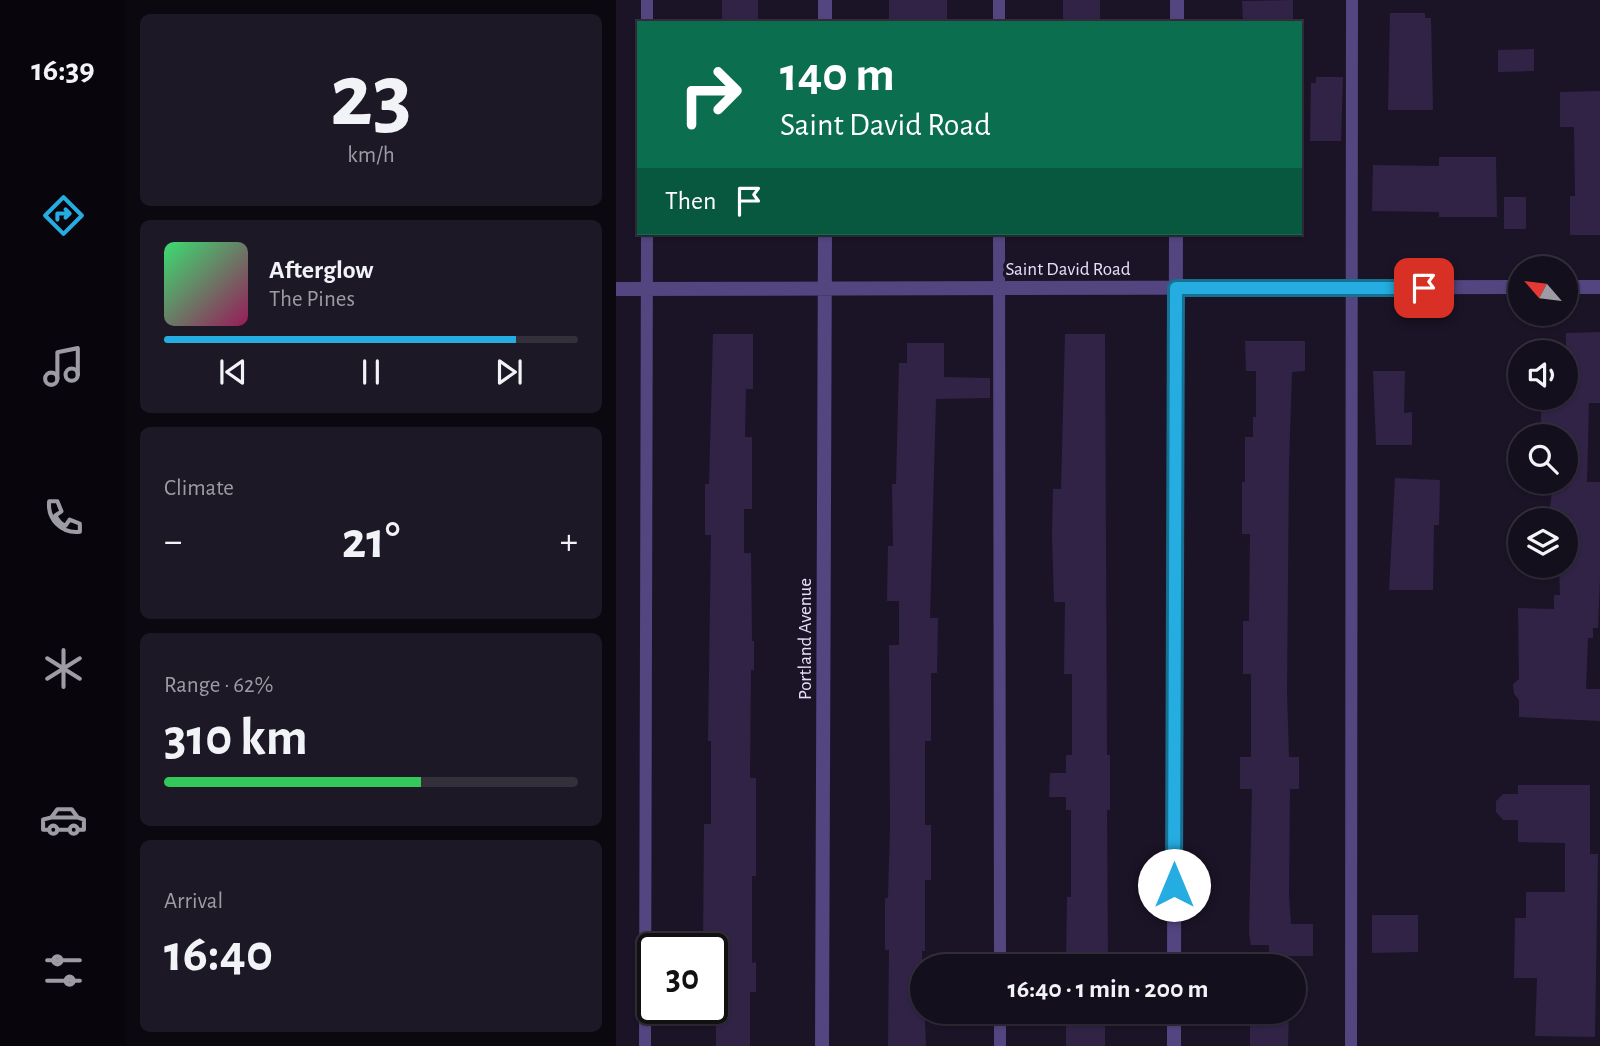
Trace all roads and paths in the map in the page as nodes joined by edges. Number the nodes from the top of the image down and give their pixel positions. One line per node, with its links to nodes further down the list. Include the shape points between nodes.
1 (648, 0): 6 (lane)
2 (825, 0): 7 (street)
3 (999, 0): 8 (lane)
4 (1177, 0): 9 (street)
5 (1352, 0): 17 (lane)
6 (648, 21)
7 (825, 21)
8 (999, 21)
9 (1177, 21)
10 (648, 235): 20 (lane)
11 (825, 235): 21 (street, Portland Avenue)
12 (999, 235): 22 (lane)
13 (1176, 235): 16 (street)
14 (1578, 287): 15 (street)
15 (1600, 287)
16 (1176, 288): 17 (street, Saint David Road); 22 (street, Saint David Road); 24 (street)
17 (1352, 288): 18 (street, Saint David Road); 31 (lane)
18 (1508, 288)
19 (616, 289): 20 (street, Saint David Road)
20 (648, 289): 21 (street, Saint David Road); 27 (lane)
21 (825, 289): 22 (street, Saint David Road); 28 (street, Portland Avenue)
22 (999, 289): 23 (lane)
23 (1000, 954)
24 (1174, 954)
25 (1000, 1024): 29 (lane)
26 (1174, 1024): 30 (street)
27 (645, 1046)
28 (822, 1046)
29 (1000, 1046)
30 (1174, 1046)
31 (1351, 1046)

